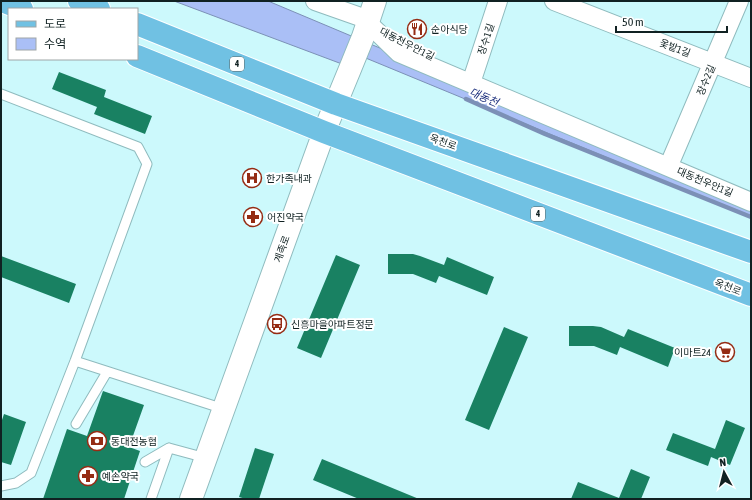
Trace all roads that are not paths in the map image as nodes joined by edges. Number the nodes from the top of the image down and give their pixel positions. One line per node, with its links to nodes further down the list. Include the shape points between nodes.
1 (2, 1): 7 (main road)
2 (79, 1): 8 (main road)
3 (315, 1): 9 (street)
4 (498, 1): 13 (street, 장수1길)
5 (554, 1): 12 (street, 옻밭1길)
6 (739, 1): 12 (street, 장수2길)
7 (20, 8)
8 (96, 8)
9 (369, 20): 13 (street, 대동천우안1길); 16 (main road, 계족로); 20 (street, 대동천우안1길, via 399,53)
10 (138, 24): 16 (main road, 옥천로 / 4)
11 (138, 56): 17 (main road, 옥천로)
12 (713, 63): 14 (street, 옻밭1길); 18 (street, 장수2길)
13 (473, 77): 18 (street, 대동천우안1길)
14 (751, 78)
15 (1, 94): 23 (lane, via 138,147 147,164)
16 (336, 104): 17 (main road, 계족로); 21 (main road, 옥천로 / 4)
17 (324, 132): 22 (main road, 옥천로 / 4); 25 (main road, 계족로)
18 (672, 158): 19 (street, 대동천우안1길)
19 (751, 191)
20 (751, 202)
21 (751, 252)
22 (751, 295)
23 (75, 361): 24 (lane); 30 (lane, via 31,473 16,483)
24 (107, 372): 25 (lane); 26 (lane)
25 (224, 410): 28 (main road, 계족로)
26 (76, 424)
27 (169, 448): 28 (lane); 29 (lane); 31 (lane)
28 (206, 458): 32 (main road, 계족로)
29 (145, 462)
30 (1, 486)
31 (151, 499)
32 (191, 499)

